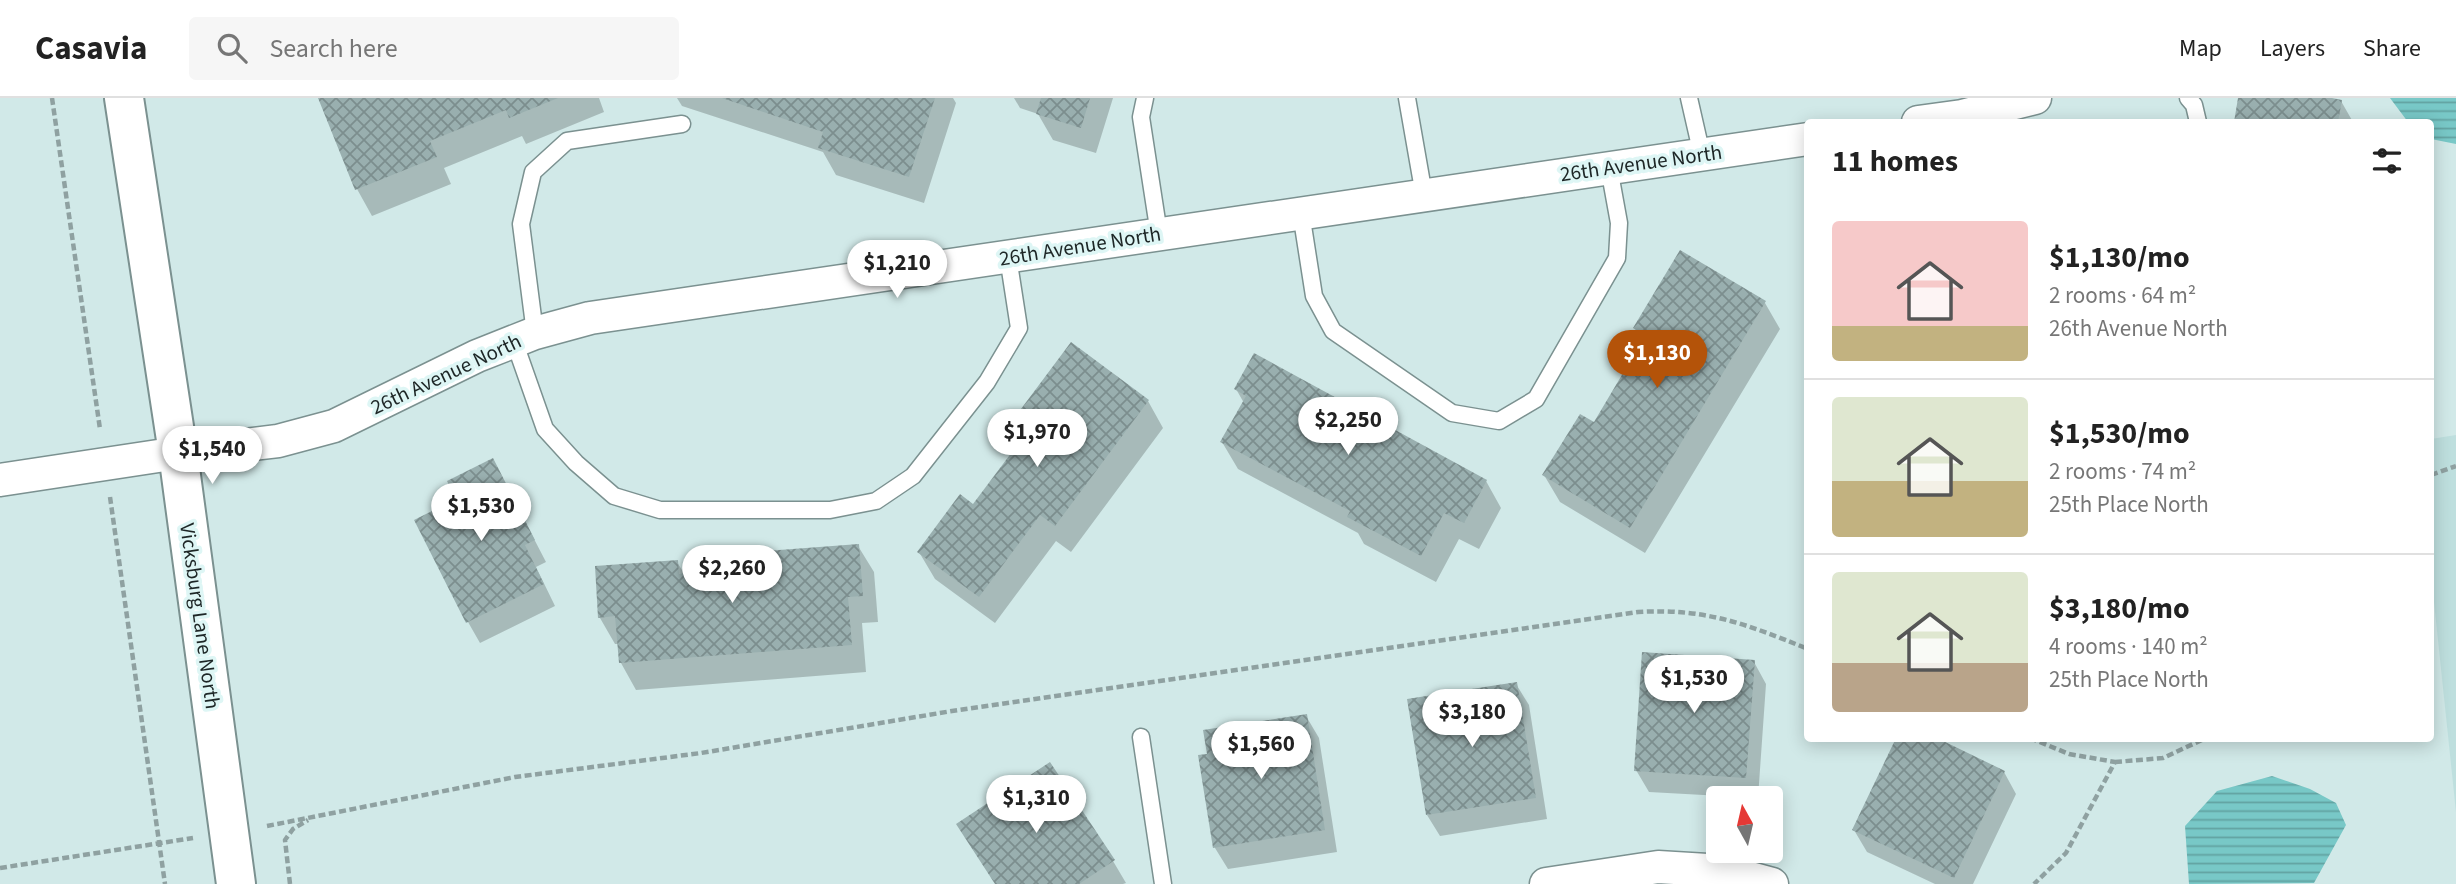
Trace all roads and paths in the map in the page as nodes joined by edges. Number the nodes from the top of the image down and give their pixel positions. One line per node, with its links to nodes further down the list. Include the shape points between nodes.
1 (124, 98): 18 (main road, Vicksburg Lane North)
2 (1145, 98): 15 (lane, via 1141,117)
3 (1407, 98): 13 (lane)
4 (1689, 98): 11 (lane)
5 (2035, 98): 7 (street)
6 (2188, 98): 8 (lane)
7 (1943, 119)
8 (2197, 119)
9 (682, 124): 17 (lane, via 567,141 533,172 521,225)
10 (1804, 140): 11 (street, 26th Avenue North)
11 (1702, 155): 12 (street, 26th Avenue North)
12 (1609, 168): 13 (street, 26th Avenue North); 14 (lane, via 1619,223 1617,257 1536,399 1499,421 1452,413 1333,331 1314,296)
13 (1424, 195): 14 (street, 26th Avenue North)
14 (1301, 214): 15 (street, 26th Avenue North)
15 (1159, 234): 16 (street, 26th Avenue North)
16 (1008, 257): 17 (street, 26th Avenue North, via 590,318); 17 (lane, via 1019,328 987,382 913,477 876,500 830,510 660,510 614,496 545,429)
17 (524, 337): 18 (street, 26th Avenue North, via 334,426 278,441)
18 (178, 453): 21 (street, 26th Avenue North); 28 (main road, Vicksburg Lane North)
19 (2456, 466): 20 (path)
20 (2434, 474)
21 (0, 481)
22 (1804, 648): 27 (path, via 1712,614 1678,609 1638,612 516,777)
23 (1141, 737): 32 (lane)
24 (2040, 742): 26 (path, via 2069,754)
25 (2198, 742): 26 (path, via 2164,758)
26 (2115, 762): 35 (path, via 2066,853)
27 (311, 818): 28 (path); 31 (path, via 285,840)
28 (229, 833): 29 (path); 30 (main road, Vicksburg Lane North)
29 (0, 868)
30 (236, 884)
31 (290, 884)
32 (1163, 884)
33 (1546, 884): 34 (street, via 1658,867 1724,871)
34 (1772, 884)
35 (2034, 884)

